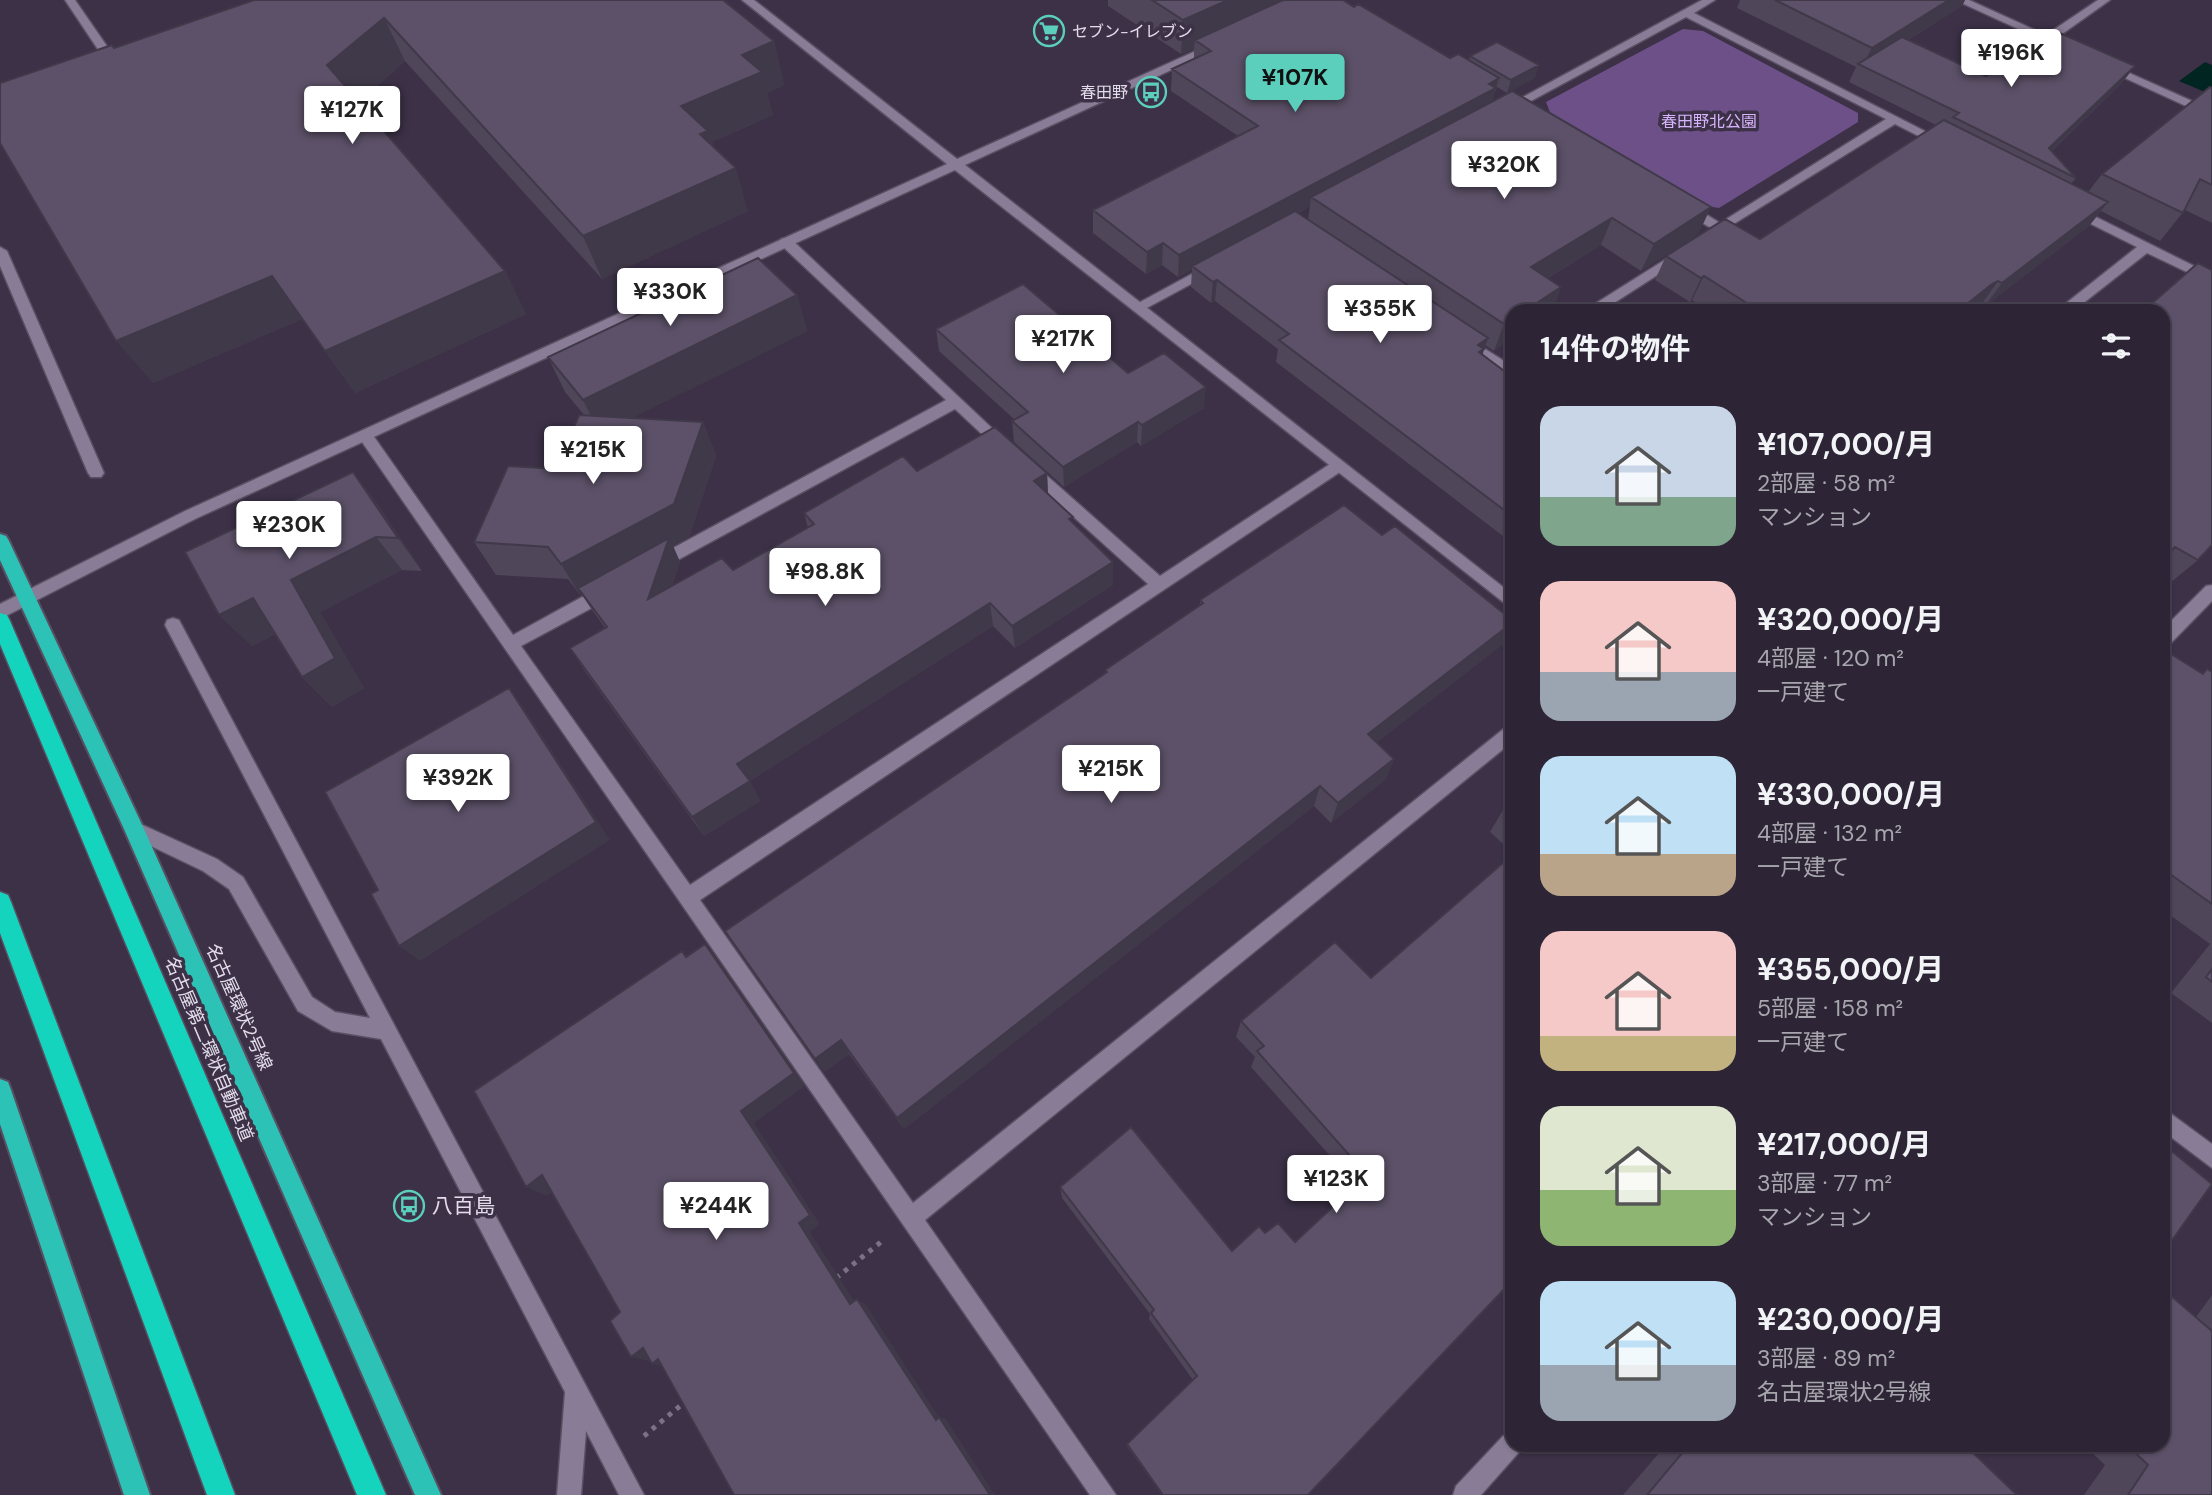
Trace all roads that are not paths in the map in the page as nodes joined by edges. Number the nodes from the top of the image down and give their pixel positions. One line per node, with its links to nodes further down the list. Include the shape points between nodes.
1 (71, 0): 10 (street)
2 (747, 0): 16 (street)
3 (1710, 0): 6 (street)
4 (1960, 0): 7 (street)
5 (2105, 0): 7 (street)
6 (1686, 13): 13 (street); 14 (street)
7 (2047, 39): 9 (street)
8 (1229, 40): 16 (street)
9 (2071, 50)
10 (107, 55)
11 (2095, 61): 12 (street)
12 (2212, 114)
13 (1491, 117)
14 (1895, 119): 15 (street); 19 (street)
15 (1956, 150)
16 (957, 164): 20 (street); 27 (street)
17 (1674, 201): 19 (street)
18 (2064, 205): 21 (street)
19 (1720, 228): 25 (street)
20 (786, 242): 30 (street); 31 (street)
21 (2146, 247): 24 (street); 26 (street)
22 (0, 251): 33 (street)
23 (1221, 262): 27 (street)
24 (2212, 280)
25 (1601, 304)
26 (2072, 304)
27 (1138, 307): 32 (street)
28 (1447, 329): 29 (street)
29 (1505, 365)
30 (955, 402): 35 (street); 36 (street)
31 (365, 435): 40 (street, via 190,515); 45 (street)
32 (1338, 466): 36 (street); 39 (street)
33 (96, 473)
34 (0, 541): 40 (highway, 名古屋環状2号線)
35 (643, 572)
36 (1159, 584): 48 (street)
37 (619, 585): 45 (street)
38 (2212, 591): 44 (street)
39 (1505, 597)
40 (25, 598): 41 (street); 47 (highway, 名古屋環状2号線)
41 (0, 612)
42 (0, 621): 59 (highway, 名古屋第二環状自動車道)
43 (173, 625): 50 (street)
44 (2170, 633)
45 (511, 644): 48 (street)
46 (1505, 738): 54 (street)
47 (134, 829): 50 (street, via 210,865 236,883 305,1004 332,1021); 60 (highway, 名古屋環状2号線)
48 (688, 897): 54 (street)
49 (0, 902): 58 (highway)
50 (386, 1030): 55 (street)
51 (0, 1090): 57 (highway)
52 (2170, 1124): 53 (street)
53 (2212, 1157)
54 (911, 1218): 63 (street)
55 (577, 1391): 61 (street); 62 (street)
56 (1505, 1451): 64 (street)
57 (138, 1495)
58 (221, 1495)
59 (372, 1495)
60 (428, 1495)
61 (569, 1495)
62 (632, 1495)
63 (1104, 1495)
64 (1465, 1495)

